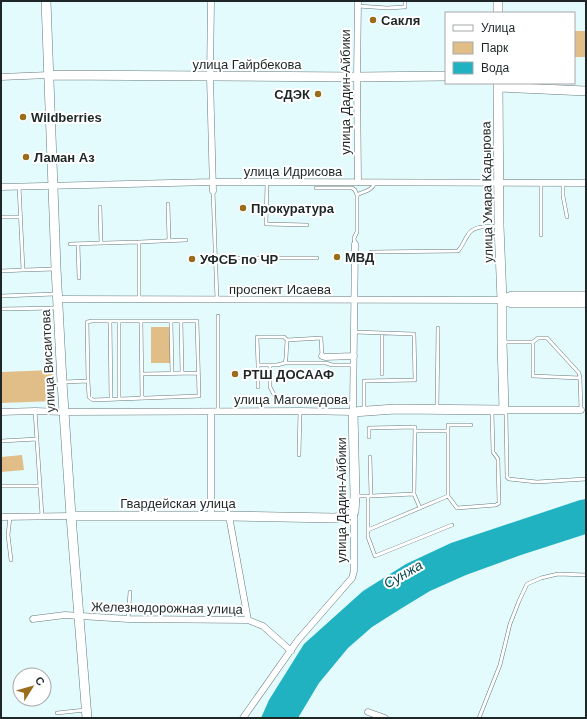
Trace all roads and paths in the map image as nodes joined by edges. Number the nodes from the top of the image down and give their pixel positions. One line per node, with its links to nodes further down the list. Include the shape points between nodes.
1 (46, 1): 7 (main road, улица Висаитова)
2 (211, 1): 9 (street)
3 (405, 1): 5 (lane, via 405,7 387,8)
4 (498, 1): 6 (main road)
5 (358, 4): 11 (street, улица Дадин-Айбики)
6 (498, 12)
7 (48, 75): 8 (street); 9 (main road, улица Гайрбекова); 24 (main road, улица Висаитова)
8 (1, 76)
9 (210, 76): 11 (main road, улица Гайрбекова); 14 (street)
10 (445, 76): 11 (main road, улица Гайрбекова)
11 (357, 77): 16 (street, улица Дадин-Айбики)
12 (498, 85): 13 (main road); 17 (main road, улица Умара Кадырова)
13 (586, 91)
14 (213, 182): 15 (street, улица Идрисова); 24 (street, улица Идрисова); 26 (street)
15 (267, 182): 16 (street, улица Идрисова); 33 (lane, via 266,224)
16 (358, 182): 18 (street, улица Идрисова)
17 (499, 182): 18 (street, улица Идрисова); 19 (street, улица Идрисова); 34 (main road, улица Умара Кадырова)
18 (375, 183): 27 (lane, via 367,192)
19 (541, 183): 20 (street, улица Идрисова); 35 (lane)
20 (563, 183): 21 (street, улица Идрисова); 31 (lane)
21 (586, 183)
22 (1, 186): 23 (street, улица Идрисова)
23 (19, 186): 24 (street, улица Идрисова); 30 (lane)
24 (53, 186): 46 (main road, улица Висаитова)
25 (316, 188): 27 (lane, via 352,188)
26 (213, 191): 44 (lane)
27 (357, 195): 42 (lane)
28 (168, 204): 37 (lane)
29 (100, 207): 39 (lane)
30 (20, 217): 32 (lane); 47 (lane)
31 (567, 217)
32 (1, 218)
33 (307, 225)
34 (499, 226): 43 (lane, via 474,228 458,251); 56 (main road, улица Умара Кадырова)
35 (541, 235)
36 (186, 240): 37 (lane)
37 (169, 241): 38 (lane)
38 (139, 242): 39 (lane); 52 (lane)
39 (101, 243): 41 (lane)
40 (70, 244): 41 (lane)
41 (78, 244): 49 (lane)
42 (355, 244): 55 (street, улица Дадин-Айбики)
43 (370, 252)
44 (215, 258): 45 (lane); 54 (lane)
45 (317, 258)
46 (56, 268): 47 (lane); 53 (main road, улица Висаитова)
47 (23, 270): 48 (lane)
48 (1, 271)
49 (79, 278)
50 (1, 296): 53 (lane)
51 (586, 296): 56 (main road, via 512,296)
52 (139, 299): 53 (street, проспект Исаева); 54 (street, проспект Исаева)
53 (58, 300): 58 (lane); 85 (main road, улица Висаитова)
54 (217, 300): 55 (street, проспект Исаева)
55 (354, 300): 56 (street, проспект Исаева); 66 (street, улица Дадин-Айбики)
56 (502, 300): 57 (main road, via 512,303); 69 (main road, улица Умара Кадырова)
57 (586, 303)
58 (1, 309)
59 (218, 316): 101 (lane)
60 (110, 321): 61 (lane); 84 (lane, via 87,322); 88 (lane)
61 (119, 321): 62 (lane); 89 (lane)
62 (141, 321): 63 (lane); 81 (lane)
63 (171, 321): 64 (lane); 78 (lane)
64 (181, 321): 79 (lane); 80 (lane, via 197,321)
65 (438, 328): 91 (lane)
66 (354, 332): 67 (lane); 72 (street, улица Дадин-Айбики)
67 (382, 333): 82 (lane); 97 (lane, via 414,334 414,380 364,381)
68 (287, 340): 71 (lane, via 321,338); 73 (lane); 75 (lane, via 284,337 257,337)
69 (502, 342): 70 (lane); 93 (main road, улица Умара Кадырова)
70 (533, 342): 83 (lane, via 538,338 547,338 579,373); 83 (lane, via 533,376)
71 (322, 356): 72 (street); 74 (lane)
72 (354, 356): 77 (street, улица Дадин-Айбики)
73 (285, 363): 74 (lane); 76 (lane)
74 (322, 363): 77 (lane)
75 (258, 365): 76 (lane); 86 (lane)
76 (270, 365): 90 (lane, via 270,386 278,402 298,401)
77 (354, 365): 90 (street, улица Дадин-Айбики)
78 (172, 373): 79 (lane); 81 (lane)
79 (182, 373): 80 (lane)
80 (198, 373): 87 (lane, via 199,396)
81 (142, 374): 87 (lane)
82 (382, 374)
83 (580, 378): 94 (lane)
84 (88, 381): 85 (lane); 88 (lane, via 89,397 93,400)
85 (62, 382): 99 (main road, улица Висаитова)
86 (258, 387)
87 (142, 398): 89 (lane)
88 (111, 399): 89 (lane)
89 (119, 399)
90 (353, 408): 96 (street, улица Магомедова); 97 (main road, улица Магомедова); 114 (main road, улица Дадин-Айбики)
91 (437, 409): 92 (main road, улица Магомедова); 97 (main road, улица Магомедова)
92 (492, 410): 93 (main road, улица Магомедова); 116 (lane, via 493,452 498,459 499,503 457,508)
93 (505, 410): 94 (street, улица Магомедова); 110 (lane, via 509,479 538,482)
94 (581, 410)
95 (34, 411): 98 (street, улица Магомедова); 99 (street, улица Магомедова); 106 (lane)
96 (300, 411): 101 (street, улица Магомедова); 108 (lane)
97 (364, 411)
98 (1, 412)
99 (64, 412): 100 (street, улица Магомедова); 120 (main road, улица Висаитова)
100 (211, 412): 101 (street, улица Магомедова); 121 (street)
101 (218, 412)
102 (471, 425): 104 (lane, via 448,425)
103 (415, 431): 104 (lane); 105 (lane, via 415,427 369,428); 113 (lane)
104 (448, 431): 116 (lane)
105 (369, 437)
106 (37, 439): 107 (lane); 112 (lane)
107 (1, 441)
108 (299, 455)
109 (370, 457): 115 (lane)
110 (586, 479)
111 (1, 486): 112 (lane)
112 (40, 486): 119 (lane)
113 (414, 494): 115 (lane); 117 (lane)
114 (355, 496): 115 (lane); 118 (main road, улица Дадин-Айбики)
115 (369, 496): 126 (lane)
116 (448, 496): 117 (lane)
117 (420, 508): 126 (lane)
118 (354, 512): 122 (main road, Гвардейская улица, via 345,517 334,518); 134 (street, улица Дадин-Айбики, via 352,578)
119 (42, 516): 120 (street, Гвардейская улица); 124 (street, Гвардейская улица)
120 (71, 516): 121 (main road, Гвардейская улица); 130 (main road, улица Висаитова)
121 (211, 516): 122 (main road, Гвардейская улица)
122 (229, 516): 133 (street)
123 (1, 517): 124 (street, Гвардейская улица)
124 (10, 517): 127 (lane, via 8,535)
125 (452, 525): 126 (lane, via 375,556 368,538)
126 (368, 530)
127 (11, 560)
128 (586, 575): 140 (lane, via 558,574 527,584 512,618 500,665)
129 (130, 592): 132 (lane)
130 (79, 616): 131 (street, Железнодорожная улица); 132 (street, Железнодорожная улица); 137 (main road, улица Висаитова)
131 (33, 619)
132 (128, 619): 133 (street, Железнодорожная улица)
133 (248, 620): 134 (street, Железнодорожная улица, via 263,626)
134 (291, 651): 138 (street, улица Дадин-Айбики)
135 (368, 712): 139 (street)
136 (57, 713): 137 (lane)
137 (86, 714)
138 (243, 718)
139 (385, 718)
140 (479, 718)

